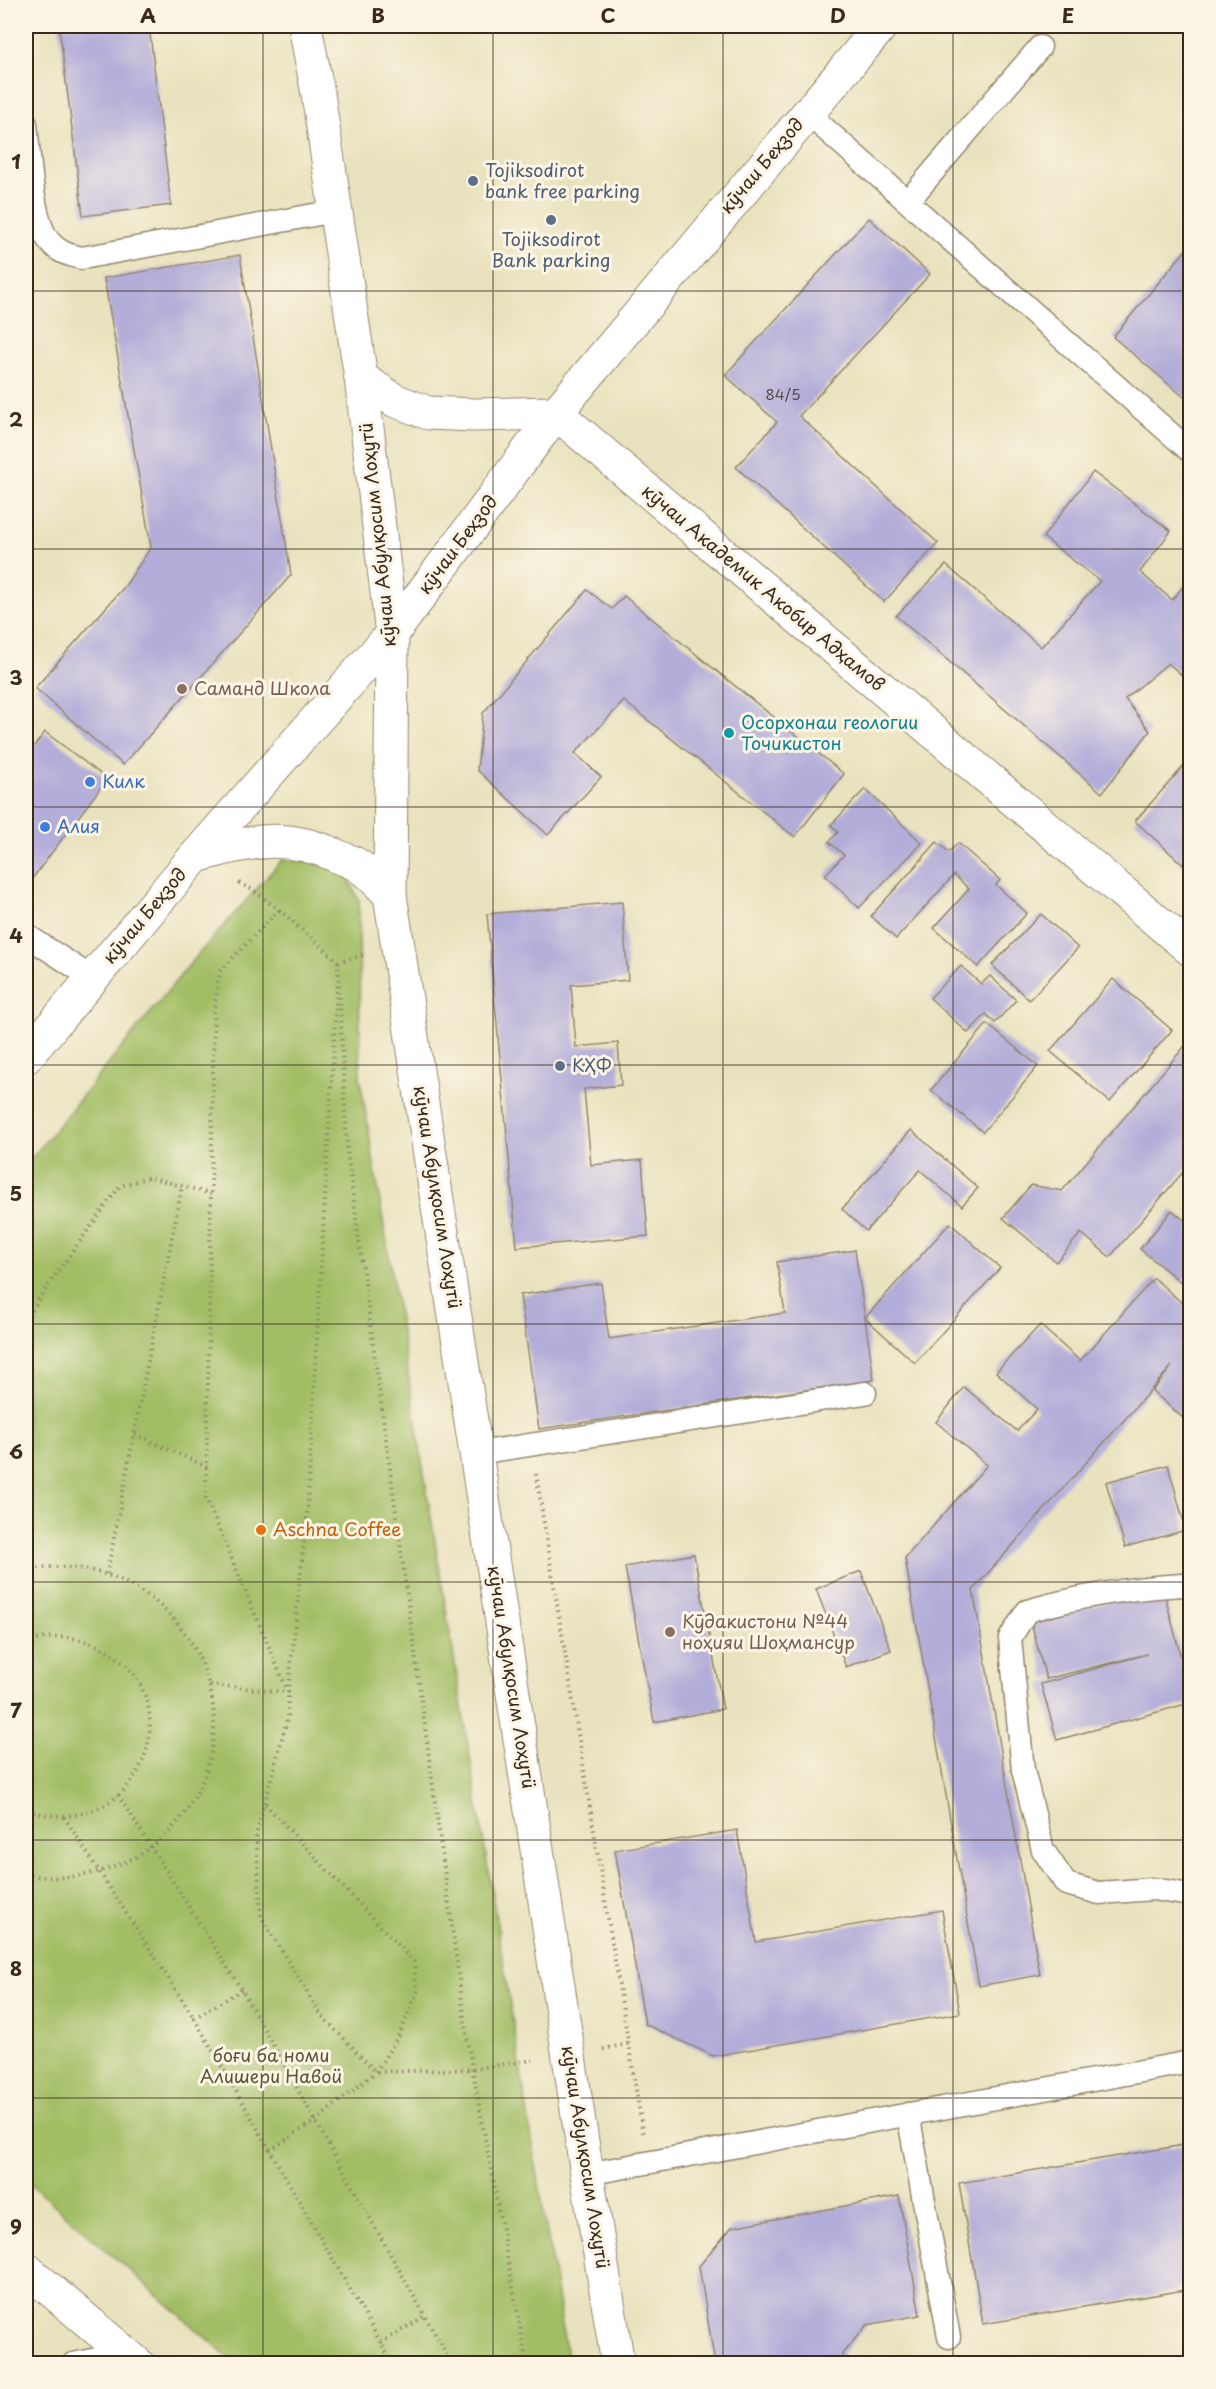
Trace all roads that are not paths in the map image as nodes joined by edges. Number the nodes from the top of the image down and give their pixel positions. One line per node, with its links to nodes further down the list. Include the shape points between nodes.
1 (305, 26): 7 (street, кӯчаи Абулқосим Лоҳутӣ)
2 (881, 26): 4 (street, кӯчаи Беҳзод)
3 (1040, 47): 6 (lane)
4 (807, 113): 6 (lane); 9 (street, кӯчаи Беҳзод)
5 (26, 124): 7 (lane, via 39,224 62,253 82,258)
6 (908, 201): 10 (lane)
7 (335, 211): 8 (street, кӯчаи Абулқосим Лоҳутӣ)
8 (361, 378): 9 (street, via 394,400 428,413); 11 (street, кӯчаи Абулқосим Лоҳутӣ)
9 (556, 413): 11 (street, кӯчаи Беҳзод); 15 (street, кӯчаи Академик Акобир Адҳамов)
10 (1191, 451)
11 (392, 634): 12 (street, кӯчаи Беҳзод); 13 (street, кӯчаи Абулқосим Лоҳутӣ)
12 (194, 857): 13 (street, via 230,846 295,841 361,867); 16 (street, кӯчаи Беҳзод)
13 (390, 895): 19 (street, кӯчаи Абулқосим Лоҳутӣ)
14 (26, 935): 16 (lane)
15 (1191, 950)
16 (92, 978): 17 (street, кӯчаи Беҳзод)
17 (26, 1057)
18 (866, 1393): 19 (lane)
19 (477, 1453): 24 (street, кӯчаи Абулқосим Лоҳутӣ)
20 (1182, 1585): 21 (lane, via 1061,1601 1026,1611 1010,1638 1023,1770 1043,1850 1066,1884 1099,1893 1153,1889)
21 (1191, 1895)
22 (1191, 2062): 23 (lane)
23 (908, 2114): 24 (lane); 26 (lane)
24 (587, 2174): 29 (street, кӯчаи Абулқосим Лоҳутӣ)
25 (26, 2269): 27 (street)
26 (949, 2337)
27 (132, 2358): 28 (lane)
28 (74, 2364)
29 (618, 2364)

